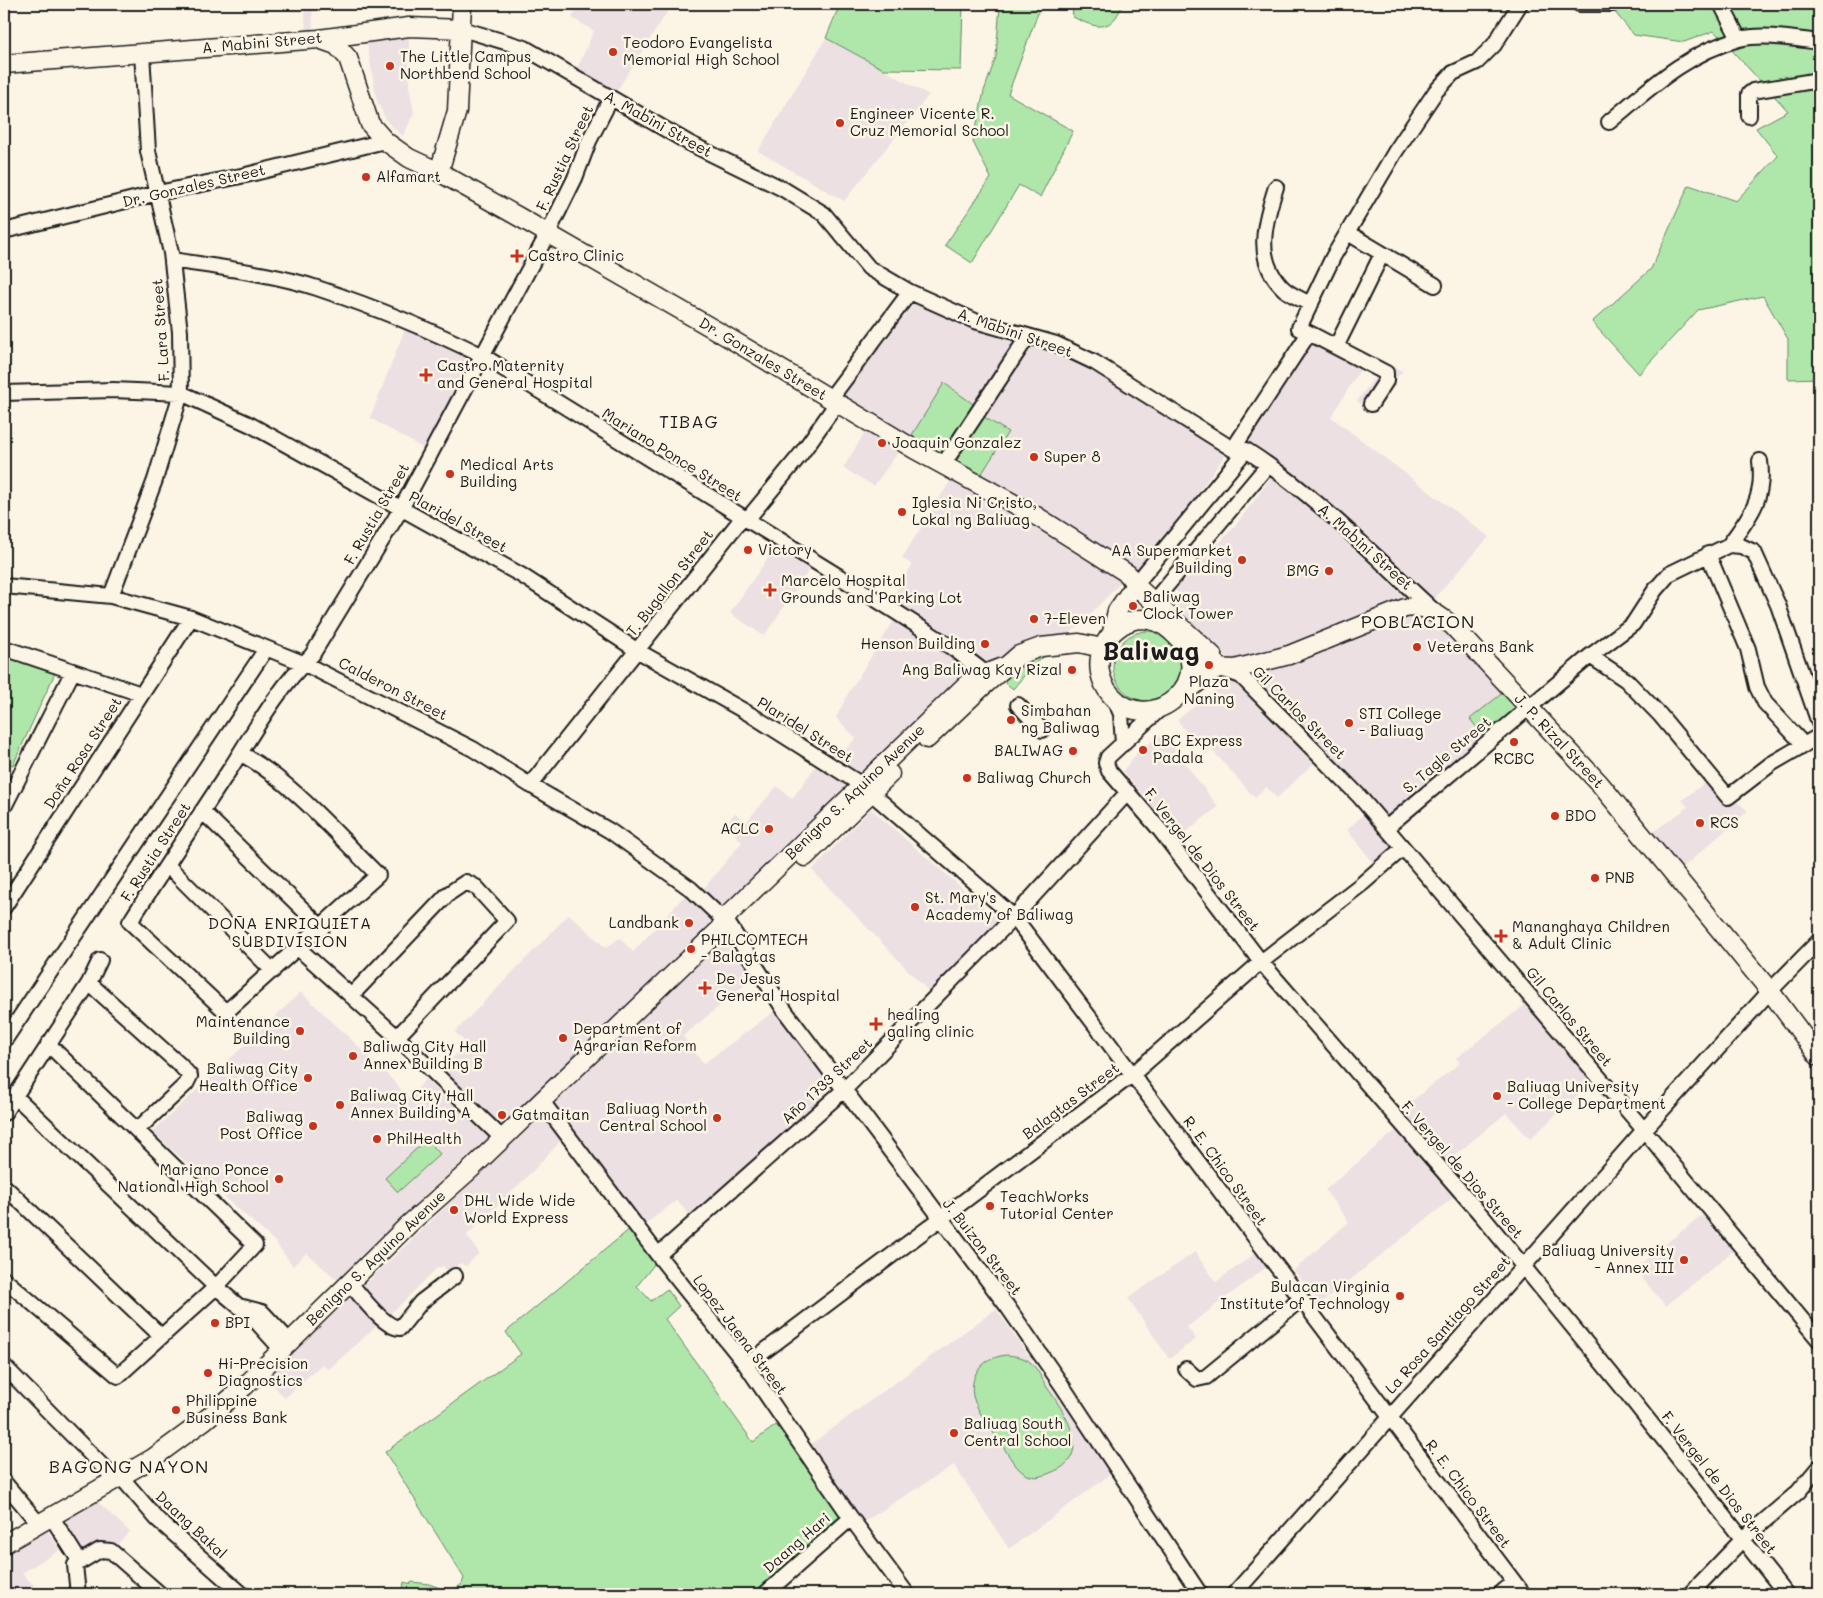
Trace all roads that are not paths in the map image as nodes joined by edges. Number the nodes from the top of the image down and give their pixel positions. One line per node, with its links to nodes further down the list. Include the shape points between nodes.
1 (462, 4): 6 (main road)
2 (1520, 4): 21 (street, via 1494,45 1477,62 1454,73 1436,91 1395,152)
3 (1580, 4): 4 (street)
4 (1613, 4)
5 (1721, 4): 8 (street)
6 (462, 29): 7 (main road, A. Mabini Street, via 409,27); 13 (street, A. Mabini Street, via 525,48); 17 (main road, via 457,111)
7 (319, 39): 10 (main road, A. Mabini Street); 16 (main road, Dr. Gonzales Street, via 336,45 348,58 370,124)
8 (1739, 39): 9 (street, via 1755,37); 15 (street, via 1670,71)
9 (1819, 42)
10 (142, 53): 11 (main road, A. Mabini Street); 19 (street, F. Lara Street, via 148,151)
11 (4, 64)
12 (1819, 80): 14 (street, via 1753,90 1749,94)
13 (611, 98): 22 (street, F. Rustia Street); 26 (street, A. Mabini Street, via 824,214 869,268)
14 (1749, 116)
15 (1609, 122)
16 (384, 140): 17 (main road, Dr. Gonzales Street, via 409,158); 19 (street, Dr. Gonzales Street, via 246,175)
17 (439, 172): 22 (main road, Dr. Gonzales Street)
18 (1276, 186): 27 (street, via 1265,222 1263,248 1271,276 1285,290)
19 (158, 193): 20 (street, Dr. Gonzales Street); 24 (street, F. Lara Street)
20 (4, 231)
21 (1348, 233): 23 (street); 27 (street)
22 (547, 234): 31 (street, F. Rustia Street); 34 (main road, Dr. Gonzales Street)
23 (1382, 254): 25 (street); 30 (street)
24 (172, 260): 31 (street, Mariano Ponce Street, via 251,272 316,288 430,330); 33 (street, F. Lara Street, via 180,332)
25 (1435, 286)
26 (910, 292): 29 (street, A. Mabini Street, via 975,321); 34 (street, T. Bugallon Street)
27 (1311, 304): 28 (street, via 1299,328)
28 (1309, 333): 30 (street); 36 (street)
29 (1028, 336): 36 (street, A. Mabini Street, via 1056,344 1094,362); 38 (street)
30 (1336, 347): 35 (street, via 1386,373 1386,381)
31 (483, 356): 40 (street, F. Rustia Street); 41 (street, Mariano Ponce Street)
32 (4, 393): 33 (street, Plaridel Street, via 113,390)
33 (181, 393): 40 (street, Plaridel Street, via 251,425); 46 (street, F. Lara Street, via 155,480)
34 (833, 401): 38 (main road, Dr. Gonzales Street); 41 (street, T. Bugallon Street, via 801,454 750,516)
35 (1371, 404)
36 (1240, 451): 39 (street, A. Mabini Street); 44 (street)
37 (1760, 461): 42 (street, via 1763,482 1751,515)
38 (943, 464): 44 (main road, Dr. Gonzales Street, via 1084,544 1128,574)
39 (1268, 464): 47 (street); 48 (street, A. Mabini Street, via 1323,508)
40 (401, 509): 55 (street, Plaridel Street, via 521,576); 57 (street, F. Rustia Street, via 312,655)
41 (744, 519): 55 (street, T. Bugallon Street); 60 (street, Mariano Ponce Street)
42 (1729, 546): 43 (street, S. Tagle Street); 67 (street, via 1741,546 1754,552 1778,605)
43 (1708, 554): 56 (street, S. Tagle Street, via 1669,574 1633,624); 71 (street, via 1748,649 1757,687 1765,703)
44 (1135, 585): 47 (main road, Dr. Gonzales Street); 50 (main road, via 1117,611)
45 (4, 586): 46 (street, Calderon Street)
46 (111, 596): 49 (street, Calderon Street)
47 (1153, 602): 58 (main road, Dr. Gonzales Street, via 1212,655)
48 (1434, 611): 58 (main road, J. P. Rizal Street, via 1414,606 1405,608 1289,655 1235,669); 65 (main road, J. P. Rizal Street, via 1453,626)
49 (191, 618): 54 (street, Calderon Street); 62 (street, Doña Rosa Street)
50 (1112, 632): 51 (main road, via 1128,621 1150,618 1164,625); 53 (main road)
51 (1185, 645): 58 (main road, via 1204,662); 61 (main road, via 1191,666)
52 (4, 648): 59 (street)
53 (1102, 648): 60 (main road, Benigno S. Aquino Avenue, via 1079,643 1041,647 1019,655); 63 (main road, via 1100,673 1106,689)
54 (266, 649): 57 (street, Calderon Street); 94 (street)
55 (638, 650): 73 (street, T. Bugallon Street); 74 (street, Plaridel Street, via 753,716)
56 (1590, 656): 65 (street, S. Tagle Street); 71 (street, via 1626,680 1660,715 1728,797)
57 (303, 663): 72 (street, F. Rustia Street); 73 (street, Calderon Street, via 438,730)
58 (1217, 668): 61 (main road); 78 (street, Gil Carlos Street, via 1241,676 1359,796)
59 (72, 671): 62 (street); 76 (street)
60 (994, 673): 74 (main road, Benigno S. Aquino Avenue)
61 (1183, 690): 66 (main road)
62 (141, 694): 81 (street, Doña Rosa Street)
63 (1116, 700): 66 (main road, via 1140,710); 70 (street, via 1121,714)
64 (1018, 705): 68 (street)
65 (1529, 707): 78 (street, S. Tagle Street); 91 (main road, J. P. Rizal Street, via 1600,784)
66 (1162, 708): 70 (street)
67 (1819, 723)
68 (1042, 730)
69 (1819, 736): 71 (street)
70 (1123, 744): 75 (street, via 1108,757 1106,764)
71 (1804, 745)
72 (240, 753): 77 (street, F. Rustia Street); 84 (street, via 265,768 378,875)
73 (530, 785): 83 (street, Calderon Street, via 610,831 691,889)
74 (866, 789): 82 (street, R. E. Chico Street); 83 (main road, Benigno S. Aquino Avenue, via 737,922)
75 (1128, 792): 82 (street, Año 1733 Street); 88 (street, F. Vergel de Dios Street)
76 (4, 807)
77 (202, 811): 80 (street, F. Rustia Street); 84 (street)
78 (1386, 828): 79 (street, Gil Carlos Street)
79 (1404, 848): 88 (street, Balagtas Street); 103 (street, Gil Carlos Street)
80 (167, 865): 89 (street); 89 (street, F. Rustia Street, via 130,922 226,1012)
81 (4, 907)
82 (1014, 917): 97 (street, R. E. Chico Street); 98 (street, Año 1733 Street)
83 (724, 925): 98 (street, J. Buizon Street); 100 (main road, Benigno S. Aquino Avenue)
84 (322, 928): 86 (street)
85 (1819, 941): 91 (street, La Rosa Santiago Street)
86 (298, 948): 89 (street); 92 (street)
87 (100, 960): 90 (street)
88 (1261, 962): 97 (street, Balagtas Street); 108 (street, F. Vergel de Dios Street)
89 (273, 971)
90 (89, 983): 95 (street); 102 (street, via 190,1076 186,1084)
91 (1770, 991): 96 (main road, J. P. Rizal Street); 103 (street, La Rosa Santiago Street)
92 (351, 996): 93 (street); 93 (street, via 448,894 466,882 476,887 507,920)
93 (397, 1037): 104 (street)
94 (4, 1041)
95 (48, 1044): 99 (street); 102 (street)
96 (1819, 1057)
97 (1133, 1074): 106 (street, Balagtas Street); 113 (street, R. E. Chico Street)
98 (844, 1090): 106 (street, J. Buizon Street); 107 (street, Año 1733 Street)
99 (15, 1096): 101 (street); 112 (street)
100 (541, 1100): 104 (main road, Benigno S. Aquino Avenue); 107 (street, Lopez Jaena Street)
101 (4, 1113)
102 (137, 1130): 112 (street, via 255,1245)
103 (1644, 1130): 108 (street, La Rosa Santiago Street); 115 (street, Gil Carlos Street)
104 (502, 1138): 111 (main road, Benigno S. Aquino Avenue)
105 (4, 1186): 114 (street)
106 (940, 1220): 117 (street, Balagtas Street); 135 (street, J. Buizon Street, via 1056,1376)
107 (658, 1254): 117 (street, Lopez Jaena Street)
108 (1522, 1266): 120 (street, La Rosa Santiago Street); 126 (street, F. Vergel de Dios Street)
109 (455, 1276): 111 (street, via 421,1302 400,1328 385,1322)
110 (4, 1279): 114 (street, via 118,1376)
111 (350, 1283): 116 (main road, Benigno S. Aquino Avenue)
112 (216, 1287): 114 (street); 116 (street)
113 (1301, 1299): 119 (street, via 1206,1377 1197,1379); 120 (street, R. E. Chico Street)
114 (161, 1336)
115 (1819, 1340)
116 (286, 1346): 122 (main road, Benigno S. Aquino Avenue, via 205,1420 153,1458)
117 (746, 1365): 124 (street, Lopez Jaena Street)
118 (4, 1366): 122 (street, Daang Bakal)
119 (1186, 1368)
120 (1389, 1416): 129 (street, R. E. Chico Street); 136 (street, La Rosa Santiago Street)
121 (1819, 1467): 126 (street, via 1798,1492)
122 (118, 1478): 125 (main road, Benigno S. Aquino Avenue); 133 (street, Daang Bakal, via 157,1520)
123 (4, 1482): 125 (street)
124 (851, 1518): 130 (street, Daang Hari); 134 (street, Lopez Jaena Street)
125 (44, 1520): 127 (main road, Benigno S. Aquino Avenue); 128 (street)
126 (1742, 1540): 139 (street); 140 (street, F. Vergel de Dios Street)
127 (4, 1544)
128 (80, 1562): 131 (street, via 75,1565); 132 (street, via 100,1550 111,1551)
129 (1514, 1582): 137 (street); 138 (street, R. E. Chico Street)
130 (770, 1592)
131 (78, 1594)
132 (160, 1594)
133 (242, 1594)
134 (908, 1594)
135 (1200, 1594)
136 (1234, 1594)
137 (1500, 1594)
138 (1523, 1594)
139 (1690, 1594)
140 (1786, 1594)

